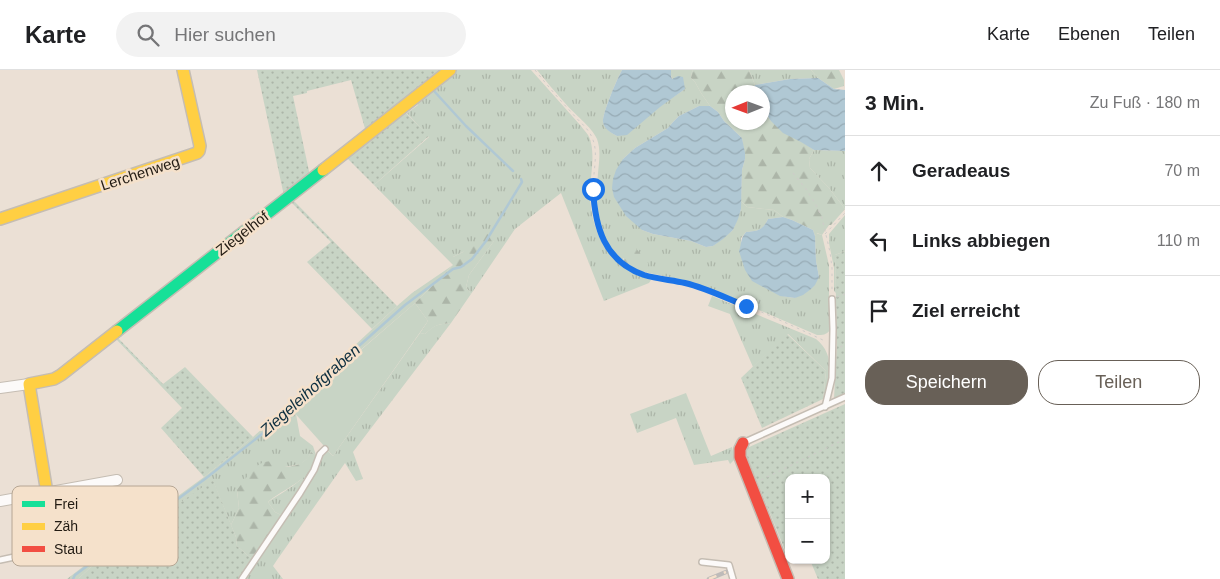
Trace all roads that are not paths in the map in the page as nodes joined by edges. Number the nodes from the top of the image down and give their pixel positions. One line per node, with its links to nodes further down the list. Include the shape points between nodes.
1 (183, 70): 3 (street, Lerchenweg, via 200,146 198,153)
2 (450, 70): 5 (street, Ziegelhof, via 61,375)
3 (0, 219)
4 (832, 298): 8 (lane, via 832,378)
5 (29, 384): 6 (street, Ziegelhof); 12 (street)
6 (0, 388)
7 (845, 397): 8 (lane)
8 (825, 407): 9 (lane)
9 (743, 443): 17 (street, via 740,456)
10 (325, 449): 15 (lane, via 300,493)
11 (117, 480): 13 (street)
12 (46, 486)
13 (85, 486)
14 (702, 562): 16 (lane, via 728,565)
15 (242, 579)
16 (733, 579)
17 (788, 579)

